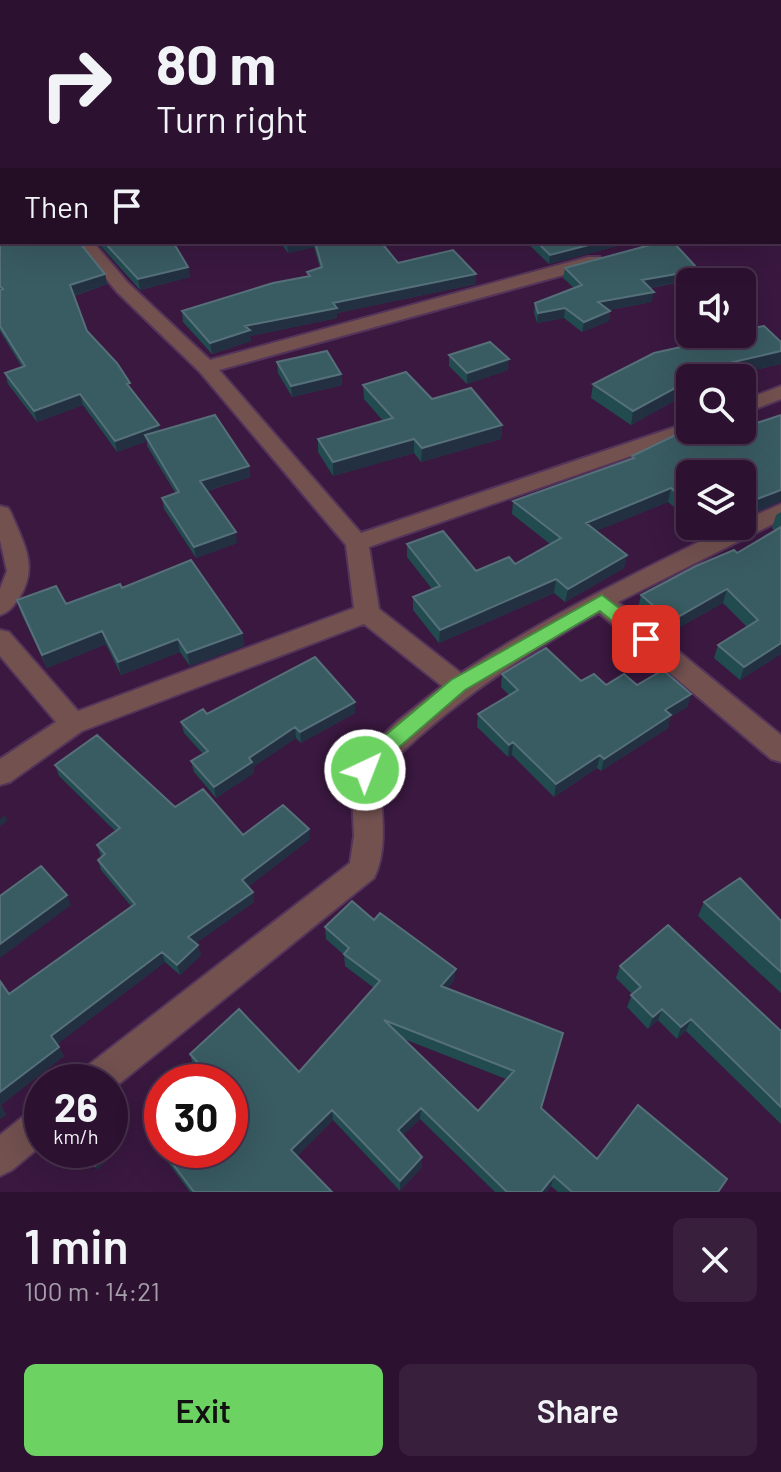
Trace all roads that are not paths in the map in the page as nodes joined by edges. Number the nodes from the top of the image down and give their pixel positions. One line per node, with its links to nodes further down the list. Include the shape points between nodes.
1 (86, 244): 3 (street, via 123,288)
2 (616, 255): 3 (street)
3 (206, 367): 9 (street)
4 (781, 392): 5 (street)
5 (756, 402)
6 (676, 433): 9 (street)
7 (781, 511): 10 (street)
8 (0, 513): 11 (street, via 21,569 16,587)
9 (357, 543): 12 (street)
10 (602, 602): 14 (street); 16 (street)
11 (0, 606)
12 (367, 613): 14 (street); 15 (street)
13 (0, 639): 15 (street)
14 (458, 685): 18 (street, via 365,770 364,869)
15 (73, 724): 17 (street)
16 (781, 751)
17 (0, 774)
18 (117, 1064)
19 (24, 1138): 20 (street)
20 (0, 1158)

